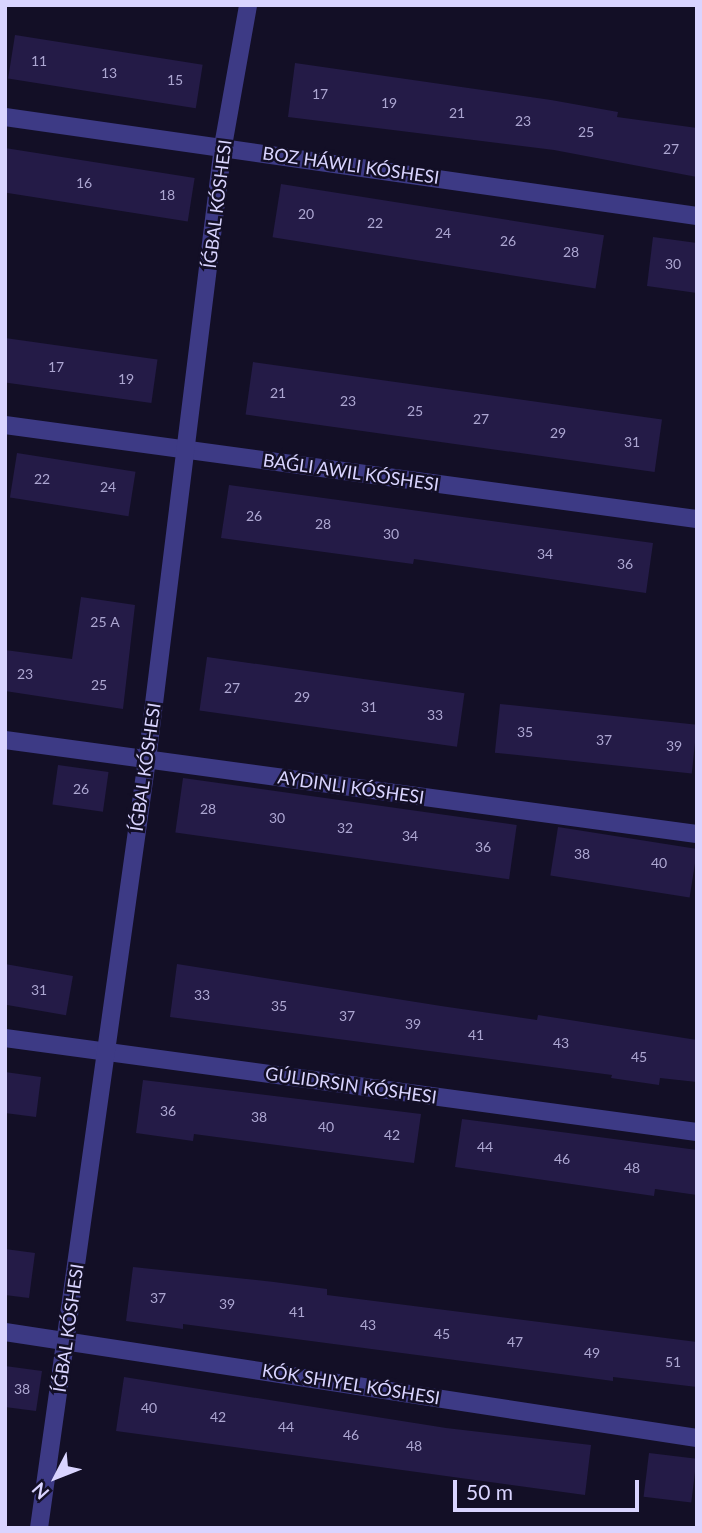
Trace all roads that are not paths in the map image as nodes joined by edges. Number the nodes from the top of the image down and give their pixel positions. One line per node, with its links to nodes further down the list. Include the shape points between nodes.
1 (248, 5): 3 (street, ÍǴBAL KÓSHESI)
2 (5, 117): 3 (street, BOZ HÁWLI KÓSHESI)
3 (223, 146): 4 (street, BOZ HÁWLI KÓSHESI); 6 (street, ÍǴBAL KÓSHESI)
4 (697, 216)
5 (5, 425): 6 (street)
6 (187, 449): 7 (street); 9 (street, ÍǴBAL KÓSHESI)
7 (697, 519)
8 (5, 740): 9 (street)
9 (147, 760): 10 (street); 12 (street, ÍǴBAL KÓSHESI)
10 (697, 834)
11 (5, 1038): 12 (street, GÚLIDRSIN KÓSHESI)
12 (105, 1051): 13 (street, GÚLIDRSIN KÓSHESI); 15 (street, ÍǴBAL KÓSHESI)
13 (697, 1132)
14 (5, 1332): 15 (street, KÓK SHIYEL KÓSHESI)
15 (66, 1339): 16 (street, KÓK SHIYEL KÓSHESI); 17 (street, ÍǴBAL KÓSHESI)
16 (697, 1438)
17 (39, 1528)

